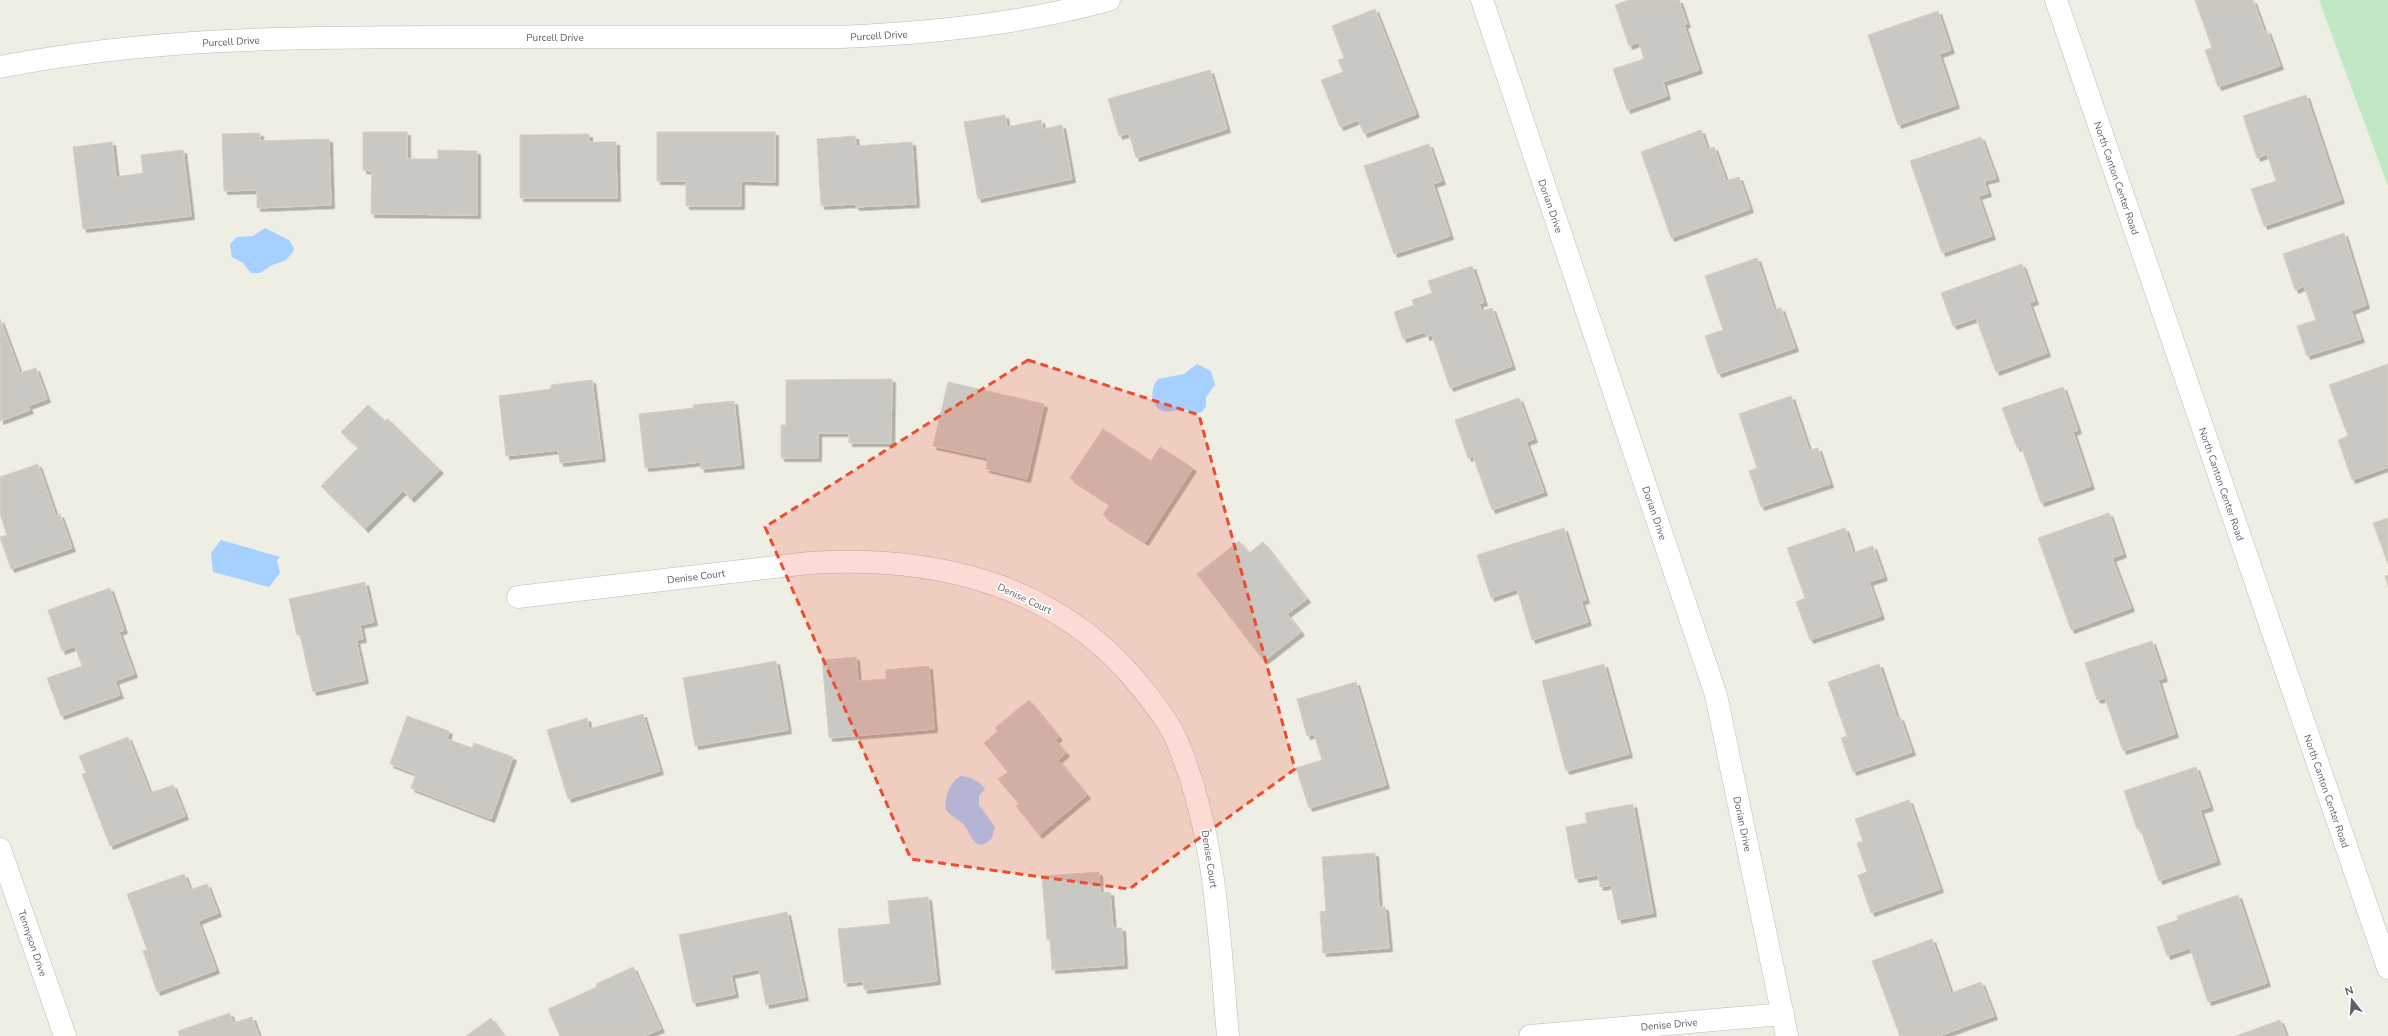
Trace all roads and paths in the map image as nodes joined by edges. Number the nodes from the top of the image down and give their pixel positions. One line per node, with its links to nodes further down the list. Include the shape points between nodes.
1 (1109, 0): 4 (street, Purcell Drive, via 996,24 907,34 840,37 293,38 156,45 35,60)
2 (1482, 0): 8 (street, Dorian Drive, via 1716,695)
3 (2056, 0): 7 (street, North Canton Center Road)
4 (0, 68)
5 (518, 597): 10 (street, Denise Court, via 851,560 893,562 948,570 1002,586 1048,607 1088,634 1123,666 1154,703 1178,743 1203,819 1214,873)
6 (0, 849): 9 (street, Tennyson Drive)
7 (2388, 968)
8 (1783, 1014): 11 (street, Denise Drive); 12 (street, Dorian Drive)
9 (65, 1036)
10 (1228, 1036)
11 (1530, 1036)
12 (1787, 1036)

